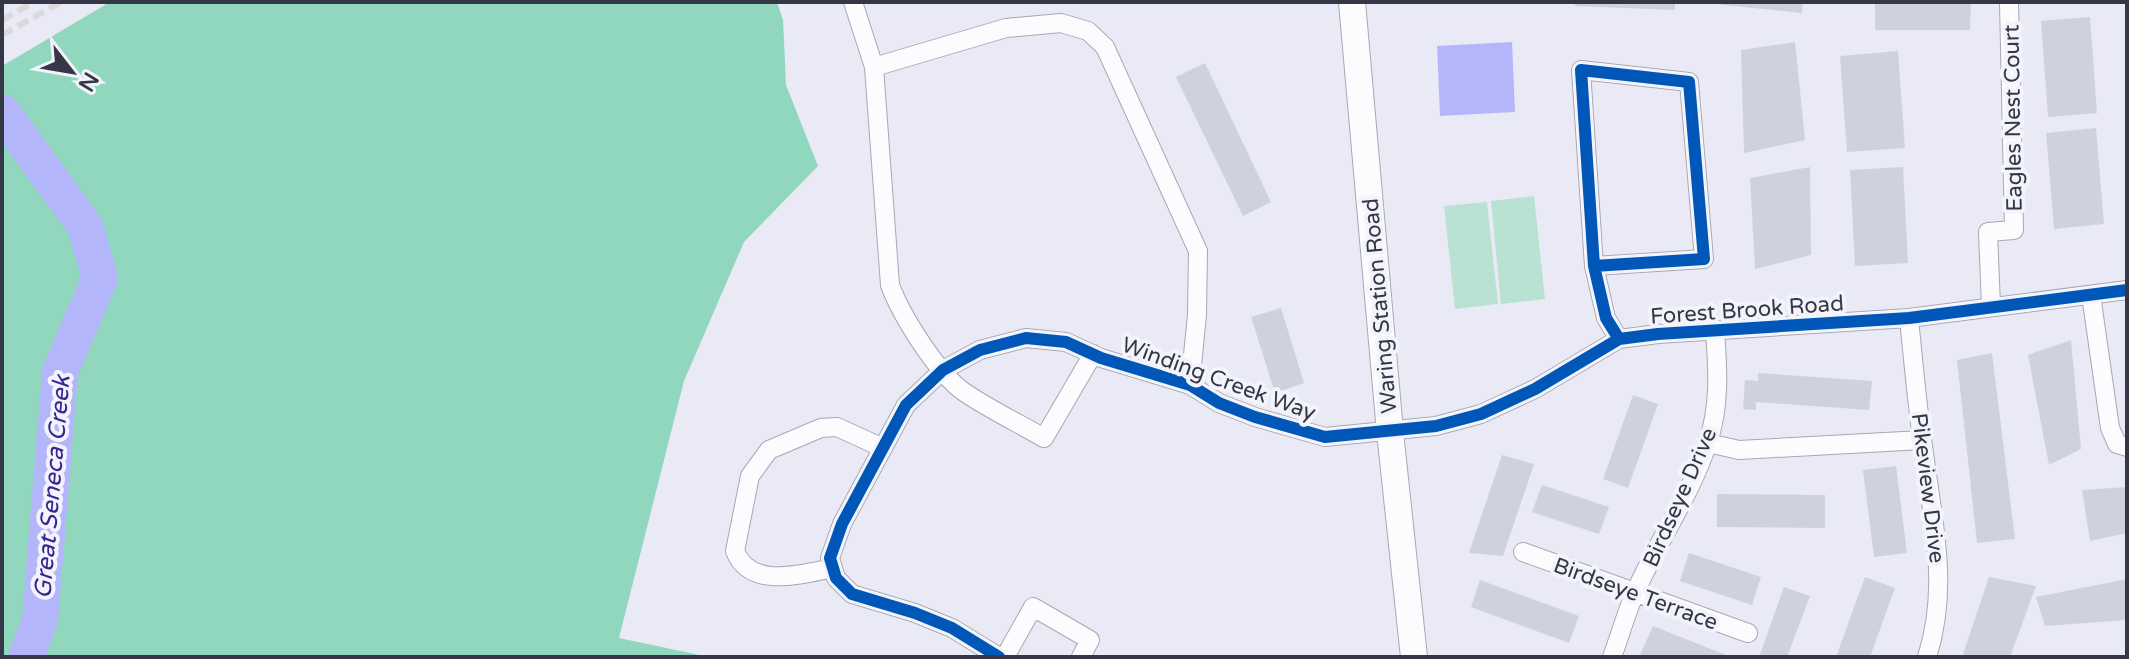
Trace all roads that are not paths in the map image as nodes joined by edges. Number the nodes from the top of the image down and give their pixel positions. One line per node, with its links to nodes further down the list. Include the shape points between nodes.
1 (853, 2): 4 (street)
2 (1352, 2): 15 (street, Waring Station Road)
3 (2009, 2): 8 (street, Eagles Nest Court, via 2014,230 1988,232)
4 (874, 67): 13 (street, via 890,285 900,310); 14 (street, via 1006,28 1061,23 1088,31 1105,47 1198,251)
5 (1594, 266): 5 (street, via 1581,70 1689,82 1704,259); 11 (street, via 1606,318)
6 (2127, 290): 7 (street, Forest Brook Road)
7 (2091, 295): 8 (street, Forest Brook Road); 18 (street, via 2110,428 2117,444)
8 (1991, 306): 9 (street, Forest Brook Road)
9 (1909, 318): 10 (street, Forest Brook Road); 16 (street, Pikeview Drive)
10 (1715, 332): 11 (street, Forest Brook Road); 17 (street, Birdseye Drive, via 1719,379)
11 (1619, 339): 15 (street, Forest Brook Road, via 1481,414)
12 (1093, 354): 13 (street, Winding Creek Way, via 1066,342 1026,338 980,350); 13 (street, Winding Creek Way, via 1044,438 961,390); 14 (street, Winding Creek Way)
13 (943, 370): 19 (street, Winding Creek Way, via 906,405)
14 (1190, 385): 15 (street, Winding Creek Way, via 1255,417 1325,437)
15 (1390, 432): 26 (street, Waring Station Road)
16 (1922, 440): 17 (street, via 1739,450); 28 (street, Pikeview Drive, via 1940,567 1939,606)
17 (1708, 443): 22 (street, Birdseye Drive)
18 (2127, 447)
19 (883, 448): 21 (street, Winding Creek Way, via 842,524 830,558); 21 (street, via 852,431 821,428 769,450 750,476 735,551 739,562 773,577)
20 (1523, 552): 22 (street, Birdseye Terrace)
21 (833, 568): 24 (street, via 852,594 952,628)
22 (1635, 593): 23 (street, Birdseye Terrace); 27 (street, Birdseye Drive)
23 (1748, 633)
24 (1002, 657): 25 (street, via 1033,607 1090,640)
25 (1081, 657)
26 (1414, 657)
27 (1612, 657)
28 (1927, 657)

